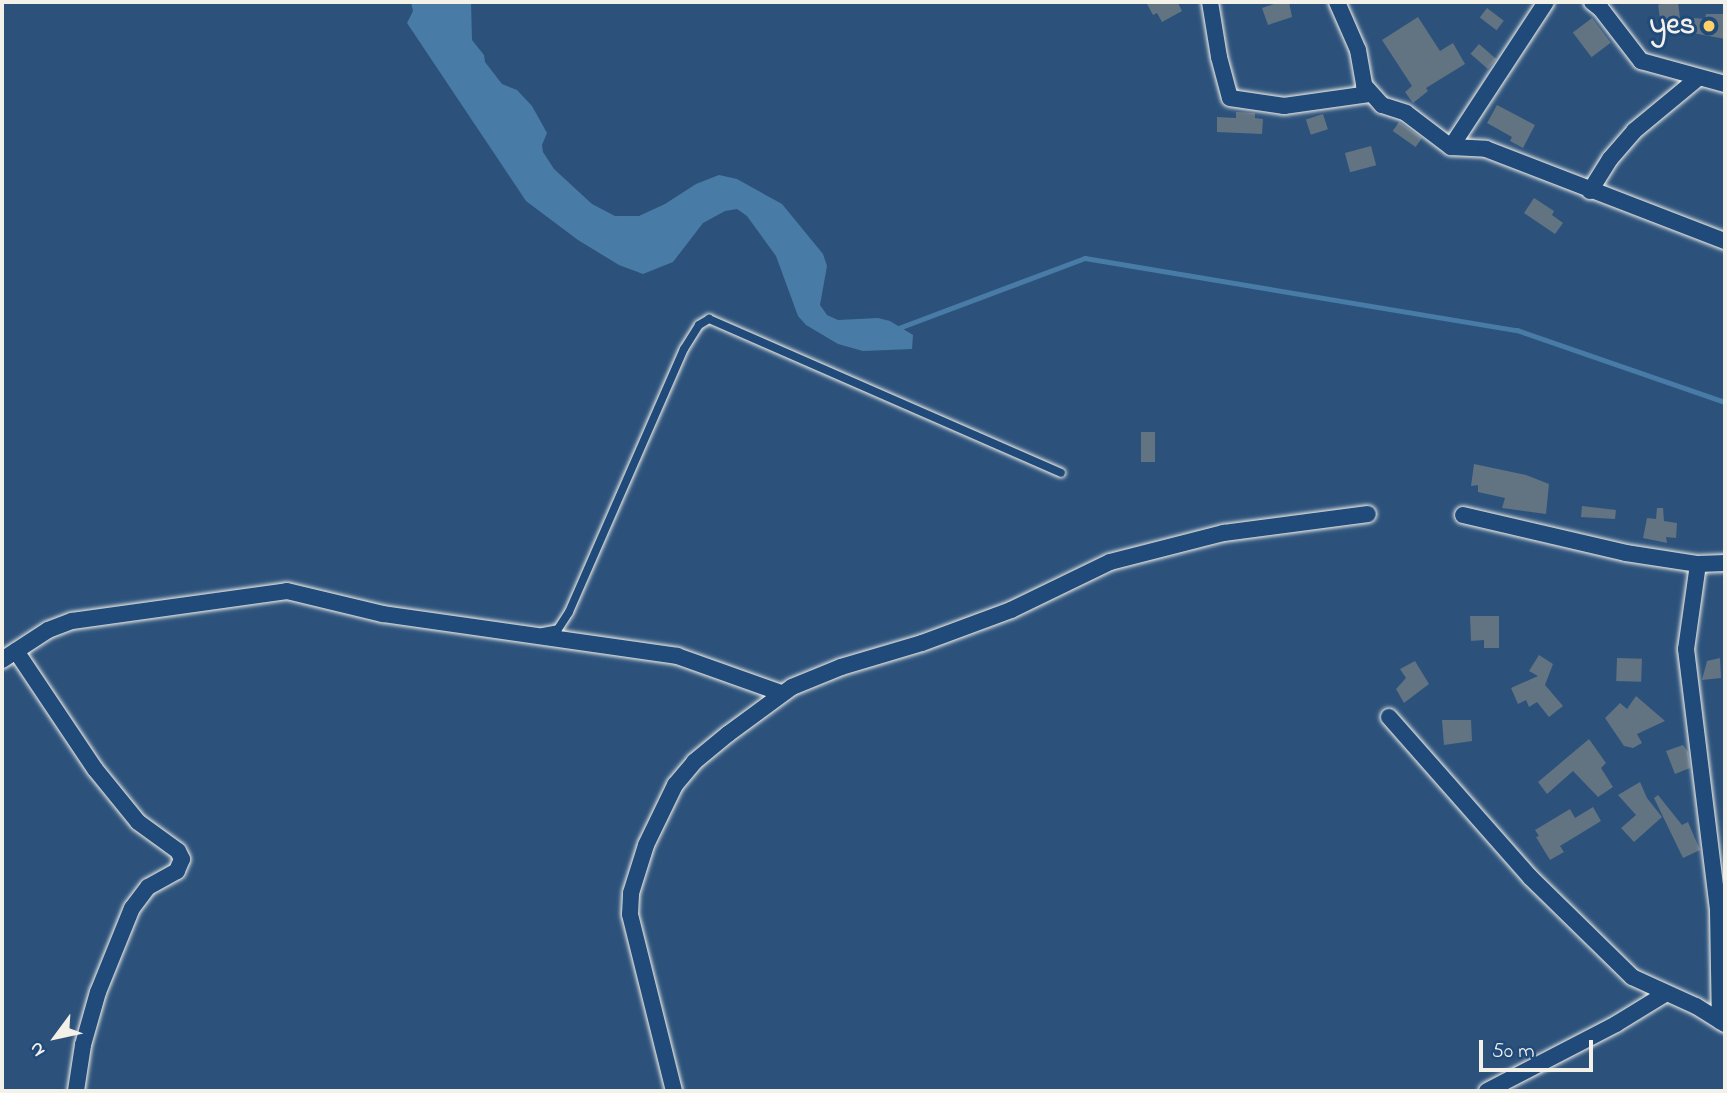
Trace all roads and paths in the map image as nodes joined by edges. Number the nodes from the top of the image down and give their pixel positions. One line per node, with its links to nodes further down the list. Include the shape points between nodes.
1 (1210, 2): 7 (street, via 1230,97 1284,106)
2 (1337, 2): 7 (street, via 1358,50)
3 (1546, 2): 8 (street)
4 (1592, 2): 5 (street, via 1641,61)
5 (1698, 78): 6 (street); 9 (street, via 1634,131)
6 (1725, 84)
7 (1369, 94): 8 (street, via 1382,105 1406,113)
8 (1451, 147): 9 (street, via 1486,149)
9 (1590, 191): 10 (street)
10 (1725, 241)
11 (1061, 472): 16 (lane, via 709,319 699,325 684,349 569,612 558,629)
12 (1368, 514): 19 (street, via 1224,533 1110,562 1011,610 841,667)
13 (1463, 515): 15 (street, via 1626,553)
14 (1725, 563): 15 (street)
15 (1698, 564): 22 (street, via 1686,649 1718,911)
16 (533, 634): 17 (street, via 383,614 287,591 72,621); 19 (street, via 677,656)
17 (16, 651): 18 (street); 23 (street, via 95,769 138,822 178,851 182,859 177,871 148,887 132,908 98,992)
18 (2, 660)
19 (781, 693): 24 (street, via 694,762 675,785 635,871 630,914)
20 (1389, 717): 21 (street, via 1530,877 1632,977)
21 (1665, 994): 22 (street); 25 (street)
22 (1723, 1022)
23 (76, 1091)
24 (674, 1091)
25 (1487, 1091)

